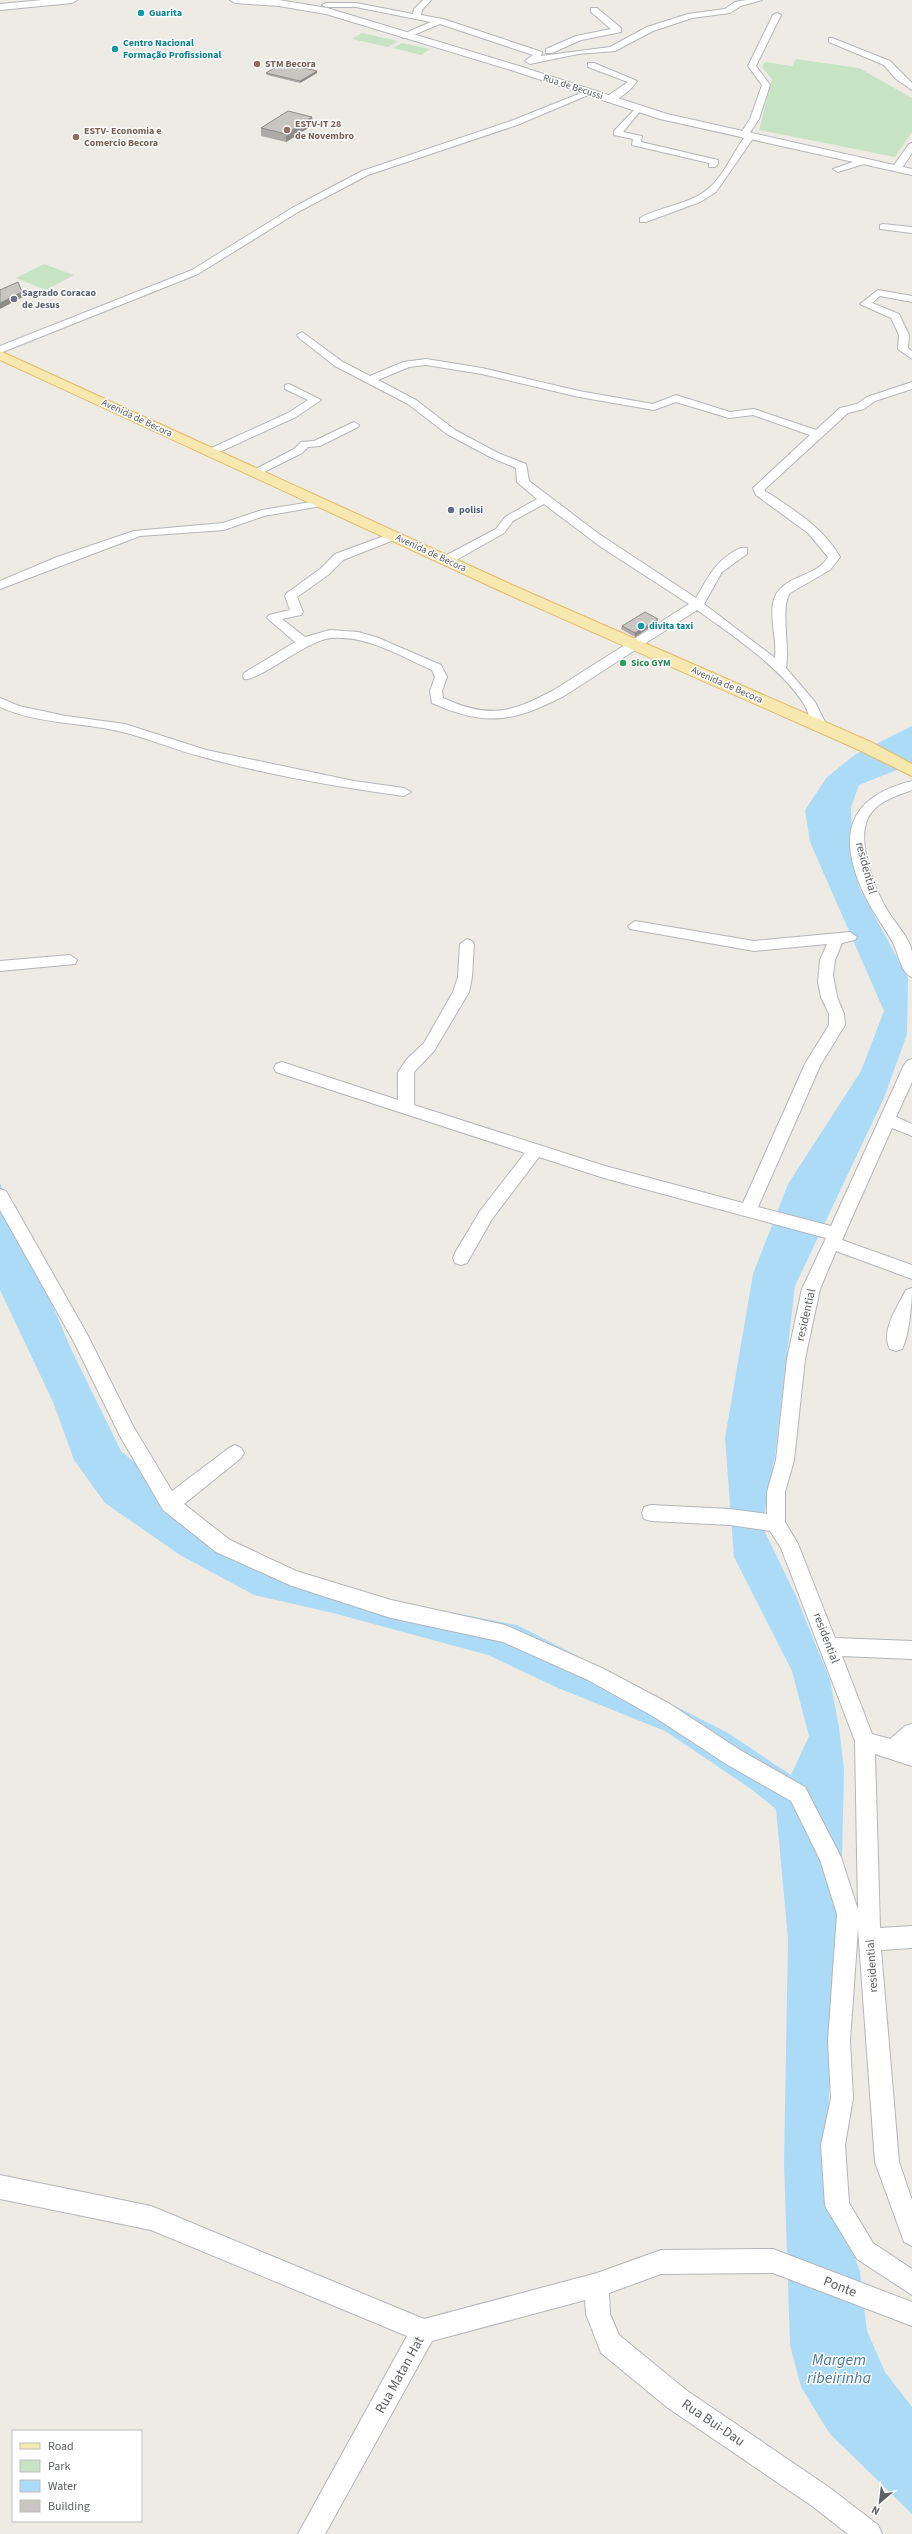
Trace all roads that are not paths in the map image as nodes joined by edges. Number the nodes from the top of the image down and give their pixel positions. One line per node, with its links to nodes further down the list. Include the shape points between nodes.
1 (72, 0): 6 (street)
2 (235, 0): 11 (street, Rua de Becussi, via 279,3 327,11)
3 (427, 0): 9 (street, via 418,9)
4 (758, 0): 14 (street, via 738,4 727,11 691,16 650,29 612,49)
5 (326, 5): 9 (street, via 349,4)
6 (0, 7)
7 (594, 10): 13 (street, via 618,30 579,38)
8 (777, 15): 21 (street, via 752,66 766,85)
9 (416, 16): 10 (street)
10 (440, 21): 11 (street); 13 (street, via 535,51 539,54)
11 (406, 36): 16 (street, Rua de Becussi)
12 (832, 40): 17 (street, via 888,62 899,77)
13 (537, 56): 14 (street)
14 (529, 61): 16 (street)
15 (591, 65): 19 (street, via 633,81 628,88)
16 (515, 68): 18 (street, Rua de Becussi)
17 (912, 87)
18 (589, 93): 19 (street, Rua de Becussi); 33 (street, via 514,123 390,163 295,210 195,272)
19 (609, 99): 20 (street, Rua de Becussi)
20 (638, 109): 21 (street, Rua de Becussi); 24 (street, via 617,133 639,138 635,143 715,162)
21 (747, 137): 23 (street, Rua de Becussi); 28 (street, via 713,190 675,209 655,212)
22 (912, 146): 25 (street)
23 (864, 161): 25 (street, Rua de Becussi); 26 (street)
24 (712, 165)
25 (898, 168): 27 (street, Rua de Becussi)
26 (838, 169)
27 (912, 172)
28 (643, 220)
29 (883, 227): 30 (street)
30 (912, 230)
31 (912, 299): 35 (street, via 878,293 865,304 893,314 904,335 903,349)
32 (302, 335): 36 (street, via 338,364)
33 (0, 350)
34 (0, 355): 41 (main road, Avenida de Becora)
35 (912, 356)
36 (368, 381): 40 (street, via 407,364 426,362 482,371 654,407 676,398 729,415 754,412); 43 (street, via 412,402 451,432 494,455 522,466 523,482)
37 (912, 385): 40 (street, via 871,399 860,407 844,410)
38 (289, 386): 41 (street, via 316,400 292,415)
39 (354, 425): 42 (street, via 316,444 305,444 298,451)
40 (819, 435): 52 (street, via 758,490 788,510 823,541 834,557 829,565 790,586 782,595 779,605 782,644)
41 (211, 452): 42 (main road, Avenida de Becora)
42 (256, 472): 44 (main road, Avenida de Becora)
43 (546, 499): 47 (street, via 509,519 500,531); 49 (street, via 605,544)
44 (323, 503): 45 (main road, Avenida de Becora); 48 (street, via 262,513 224,526 138,533 61,560)
45 (395, 536): 47 (main road, Avenida de Becora); 51 (street, via 339,557 324,572 291,596 297,612 273,618)
46 (743, 551): 49 (street, via 716,571)
47 (447, 560): 50 (main road, Avenida de Becora)
48 (0, 586)
49 (698, 604): 50 (street); 52 (street)
50 (634, 643): 51 (street, via 568,690 523,710 494,716 454,710 437,700 436,691 441,677 437,668 380,642 354,635 329,634); 55 (main road, Avenida de Becora)
51 (305, 644): 53 (street)
52 (780, 668): 55 (street, via 814,710)
53 (249, 676)
54 (0, 702): 57 (street, via 15,710 120,727 203,753 354,785)
55 (821, 728): 56 (main road, Avenida de Becora, via 865,746)
56 (912, 775): 62 (street, residential, via 868,807 862,814 857,831 858,847 871,893 909,959)
57 (404, 792)
58 (635, 926): 70 (street, via 754,946 843,938 826,961 826,979 830,998 837,1011 837,1024 813,1063)
59 (467, 944): 65 (street, via 461,992 429,1047 412,1062 406,1072)
60 (70, 960): 61 (street)
61 (0, 966)
62 (912, 972)
63 (912, 1065): 66 (street, residential)
64 (282, 1068): 65 (street)
65 (406, 1107): 68 (street)
66 (887, 1120): 67 (street); 71 (street, residential)
67 (912, 1130)
68 (536, 1150): 70 (street, via 604,1172); 72 (street, via 486,1215)
69 (0, 1195): 77 (street, via 81,1339 126,1431)
70 (748, 1211): 71 (street)
71 (831, 1236): 73 (street); 79 (street, residential, via 811,1290 796,1359 785,1460 776,1492)
72 (461, 1258)
73 (912, 1272)
74 (912, 1295): 75 (street, via 899,1320)
75 (896, 1344)
76 (235, 1453): 77 (street)
77 (170, 1504): 90 (street, via 223,1546 292,1578 391,1609 505,1634 595,1674 663,1711 733,1757 798,1794 830,1857 848,1914 839,2041 842,2098 833,2146 836,2206 865,2251)
78 (651, 1513): 79 (street, via 738,1516)
79 (776, 1524): 80 (street, residential, via 789,1544)
80 (830, 1647): 81 (street); 83 (street, residential)
81 (912, 1650)
82 (912, 1734): 84 (street)
83 (865, 1741): 84 (street); 86 (street, residential)
84 (903, 1752)
85 (912, 1937): 86 (street)
86 (869, 1940): 88 (street, residential, via 887,2162)
87 (0, 2187): 93 (street, via 151,2218)
88 (912, 2234)
89 (773, 2261): 91 (street, Rua Matan Hat, via 661,2262); 92 (street, Ponte)
90 (912, 2283)
91 (597, 2285): 93 (street, Rua Matan Hat); 95 (street, Rua Bui-Dau, via 598,2314 610,2344 677,2399 821,2497)
92 (910, 2313)
93 (424, 2331): 94 (street, Rua Matan Hat)
94 (311, 2534)
95 (869, 2534)

